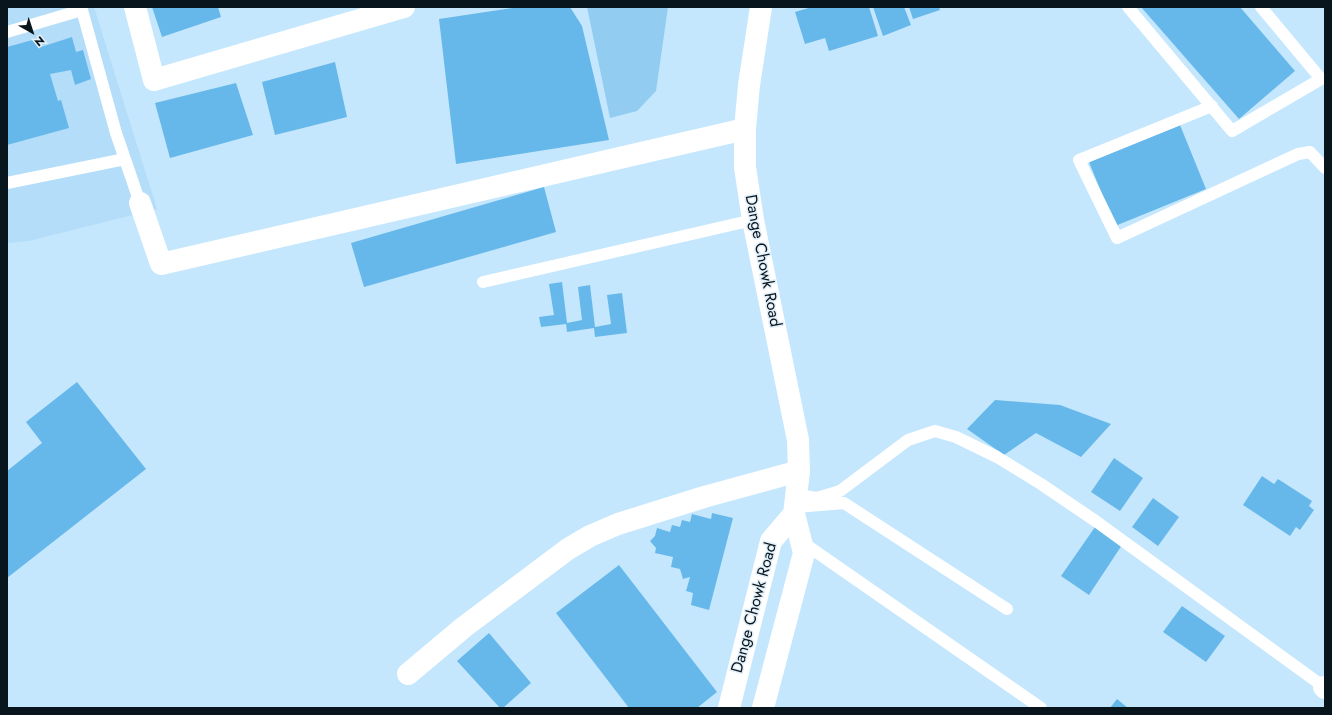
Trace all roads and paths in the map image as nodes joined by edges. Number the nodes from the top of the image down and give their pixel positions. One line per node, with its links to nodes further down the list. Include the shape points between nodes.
1 (135, 7): 2 (street, via 154,80)
2 (404, 7)
3 (1128, 7): 8 (lane)
4 (1261, 7): 7 (lane)
5 (765, 9): 9 (street, Dange Chowk Road, via 749,85)
6 (7, 32): 10 (lane, via 82,10)
7 (1323, 81): 8 (lane, via 1232,131)
8 (1212, 106): 11 (lane, via 1079,160 1117,238 1298,154 1310,152)
9 (745, 129): 13 (street, via 161,264); 14 (street, Dange Chowk Road, via 745,167)
10 (125, 159): 12 (lane); 13 (lane)
11 (1325, 168)
12 (7, 183)
13 (140, 203)
14 (754, 220): 15 (lane); 16 (street, Dange Chowk Road, via 798,440)
15 (483, 282)
16 (799, 471): 17 (street, Dange Chowk Road); 20 (street, via 704,497 618,524 590,536 568,548 464,627)
17 (796, 505): 18 (street, Dange Chowk Road); 19 (lane, via 844,503); 21 (lane, via 840,491 908,440 935,431 956,437 997,457 1078,509); 22 (street, Dange Chowk Road, via 771,541)
18 (801, 541): 23 (street, Dange Chowk Road, via 804,553); 24 (lane)
19 (1007, 608)
20 (408, 674)
21 (1324, 688)
22 (729, 708)
23 (764, 708)
24 (1041, 708)

